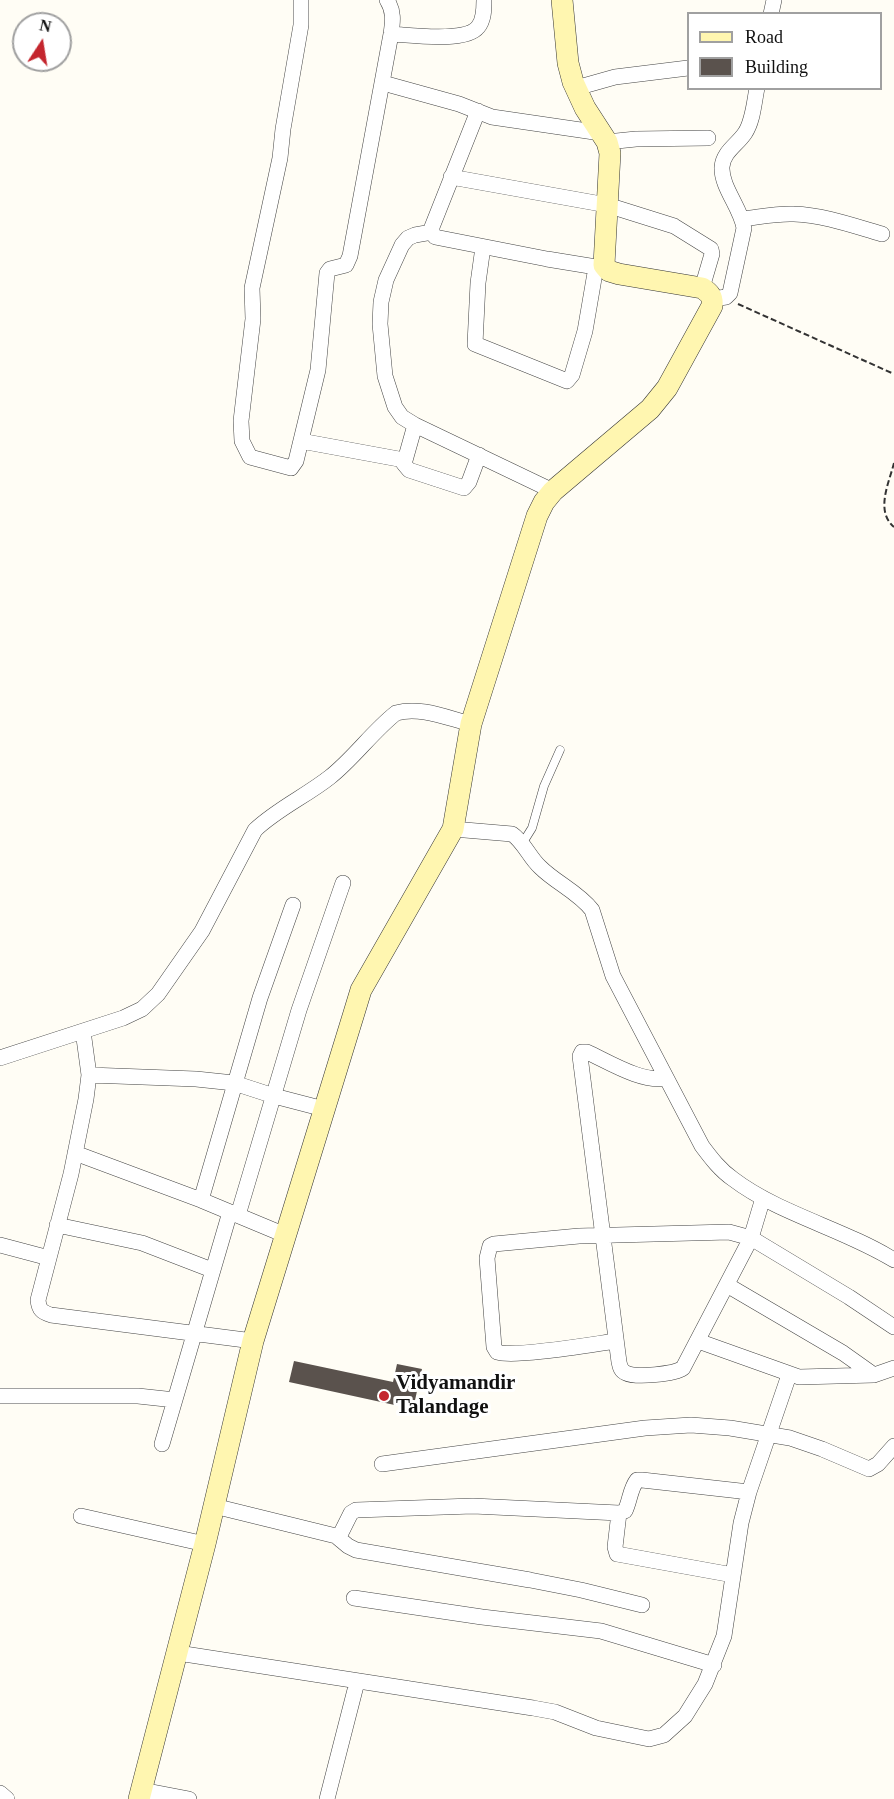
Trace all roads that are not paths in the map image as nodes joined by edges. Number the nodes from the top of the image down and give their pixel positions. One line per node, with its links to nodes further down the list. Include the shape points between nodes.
1 (301, 0): 22 (street, via 301,25 280,158 252,288 254,319 241,433 250,457 291,468)
2 (387, 0): 5 (street, via 392,8)
3 (484, 0): 5 (street, via 482,21 468,35)
4 (562, 0): 8 (street, via 568,63)
5 (391, 34): 7 (street)
6 (687, 68): 8 (street, via 615,77)
7 (382, 83): 10 (street); 22 (street, via 349,261 327,273 318,370)
8 (576, 88): 11 (street)
9 (757, 90): 15 (street, via 749,125 728,151 722,167)
10 (478, 111): 11 (street, via 509,121); 13 (street)
11 (604, 137): 12 (street); 14 (street, via 610,153)
12 (708, 138)
13 (451, 177): 14 (street); 16 (street)
14 (607, 205): 19 (street); 20 (street, via 667,223 707,245 712,254)
15 (742, 219): 17 (street, via 796,214); 20 (street, via 742,242 730,293)
16 (432, 232): 18 (street, via 441,239); 21 (street, via 408,238 402,245 381,302 385,376 395,407)
17 (882, 234)
18 (483, 247): 19 (street); 19 (street, via 475,344 567,381 585,331)
19 (600, 266): 20 (street, via 619,274)
20 (714, 295): 25 (street, via 712,306 667,388 650,409)
21 (415, 425): 23 (street); 24 (street)
22 (301, 441): 24 (street)
23 (479, 455): 24 (street, via 464,488 409,470); 25 (street)
24 (404, 460)
25 (553, 491): 26 (street, via 537,516)
26 (471, 724): 28 (street); 32 (street, via 408,710 396,713 332,775 255,830 202,931 158,994 142,1009)
27 (560, 750): 29 (lane, via 532,828)
28 (453, 829): 29 (street, via 507,832); 38 (street, via 361,990)
29 (522, 844): 35 (street, via 538,866 592,910 613,976)
30 (343, 883): 37 (street)
31 (292, 905): 36 (street)
32 (83, 1031): 33 (street); 34 (street)
33 (0, 1058)
34 (89, 1075): 36 (street); 39 (street)
35 (666, 1078): 40 (street, via 717,1166); 45 (street, via 644,1077 587,1052 580,1056)
36 (234, 1083): 37 (street); 41 (street)
37 (274, 1096): 38 (street); 42 (street)
38 (324, 1109): 44 (street)
39 (75, 1153): 41 (street); 43 (street)
40 (763, 1197): 46 (street); 49 (street)
41 (201, 1200): 42 (street)
42 (234, 1214): 44 (street); 50 (street)
43 (57, 1226): 48 (street); 50 (street, via 142,1243)
44 (285, 1235): 54 (street)
45 (602, 1236): 46 (street, via 718,1230); 55 (street); 55 (street, via 490,1246 487,1258 494,1347 502,1354)
46 (751, 1238): 51 (street); 52 (street)
47 (0, 1245): 48 (street)
48 (49, 1258): 53 (street, via 38,1300 42,1312)
49 (894, 1260)
50 (212, 1270): 53 (street)
51 (727, 1285): 56 (street); 59 (street)
52 (894, 1327)
53 (193, 1333): 54 (street); 61 (street)
54 (253, 1341): 67 (street)
55 (616, 1341): 56 (street, via 621,1369 632,1375 678,1371)
56 (698, 1341): 58 (street)
57 (894, 1368): 59 (street)
58 (789, 1375): 59 (street); 62 (street)
59 (874, 1375)
60 (0, 1396): 61 (street, via 138,1396)
61 (175, 1400): 63 (street)
62 (770, 1433): 64 (street, via 869,1469); 65 (street, via 691,1425 645,1428); 66 (street)
63 (162, 1444)
64 (894, 1446)
65 (382, 1464)
66 (750, 1492): 68 (street, via 637,1480 625,1511); 72 (street)
67 (214, 1506): 70 (street); 71 (street)
68 (619, 1513): 70 (street, via 473,1506 356,1510); 72 (street, via 617,1554)
69 (81, 1516): 71 (street)
70 (336, 1536): 74 (street, via 356,1550 540,1582)
71 (205, 1544): 75 (street)
72 (733, 1575): 76 (street, via 724,1636)
73 (354, 1598): 76 (street, via 601,1631)
74 (642, 1605)
75 (178, 1653): 77 (street); 79 (street)
76 (714, 1665): 77 (street, via 685,1716 664,1735 649,1738 596,1728 555,1712)
77 (357, 1682): 82 (street)
78 (0, 1793): 80 (street)
79 (140, 1795): 81 (street)
80 (7, 1799)
81 (189, 1799)
82 (327, 1799)

